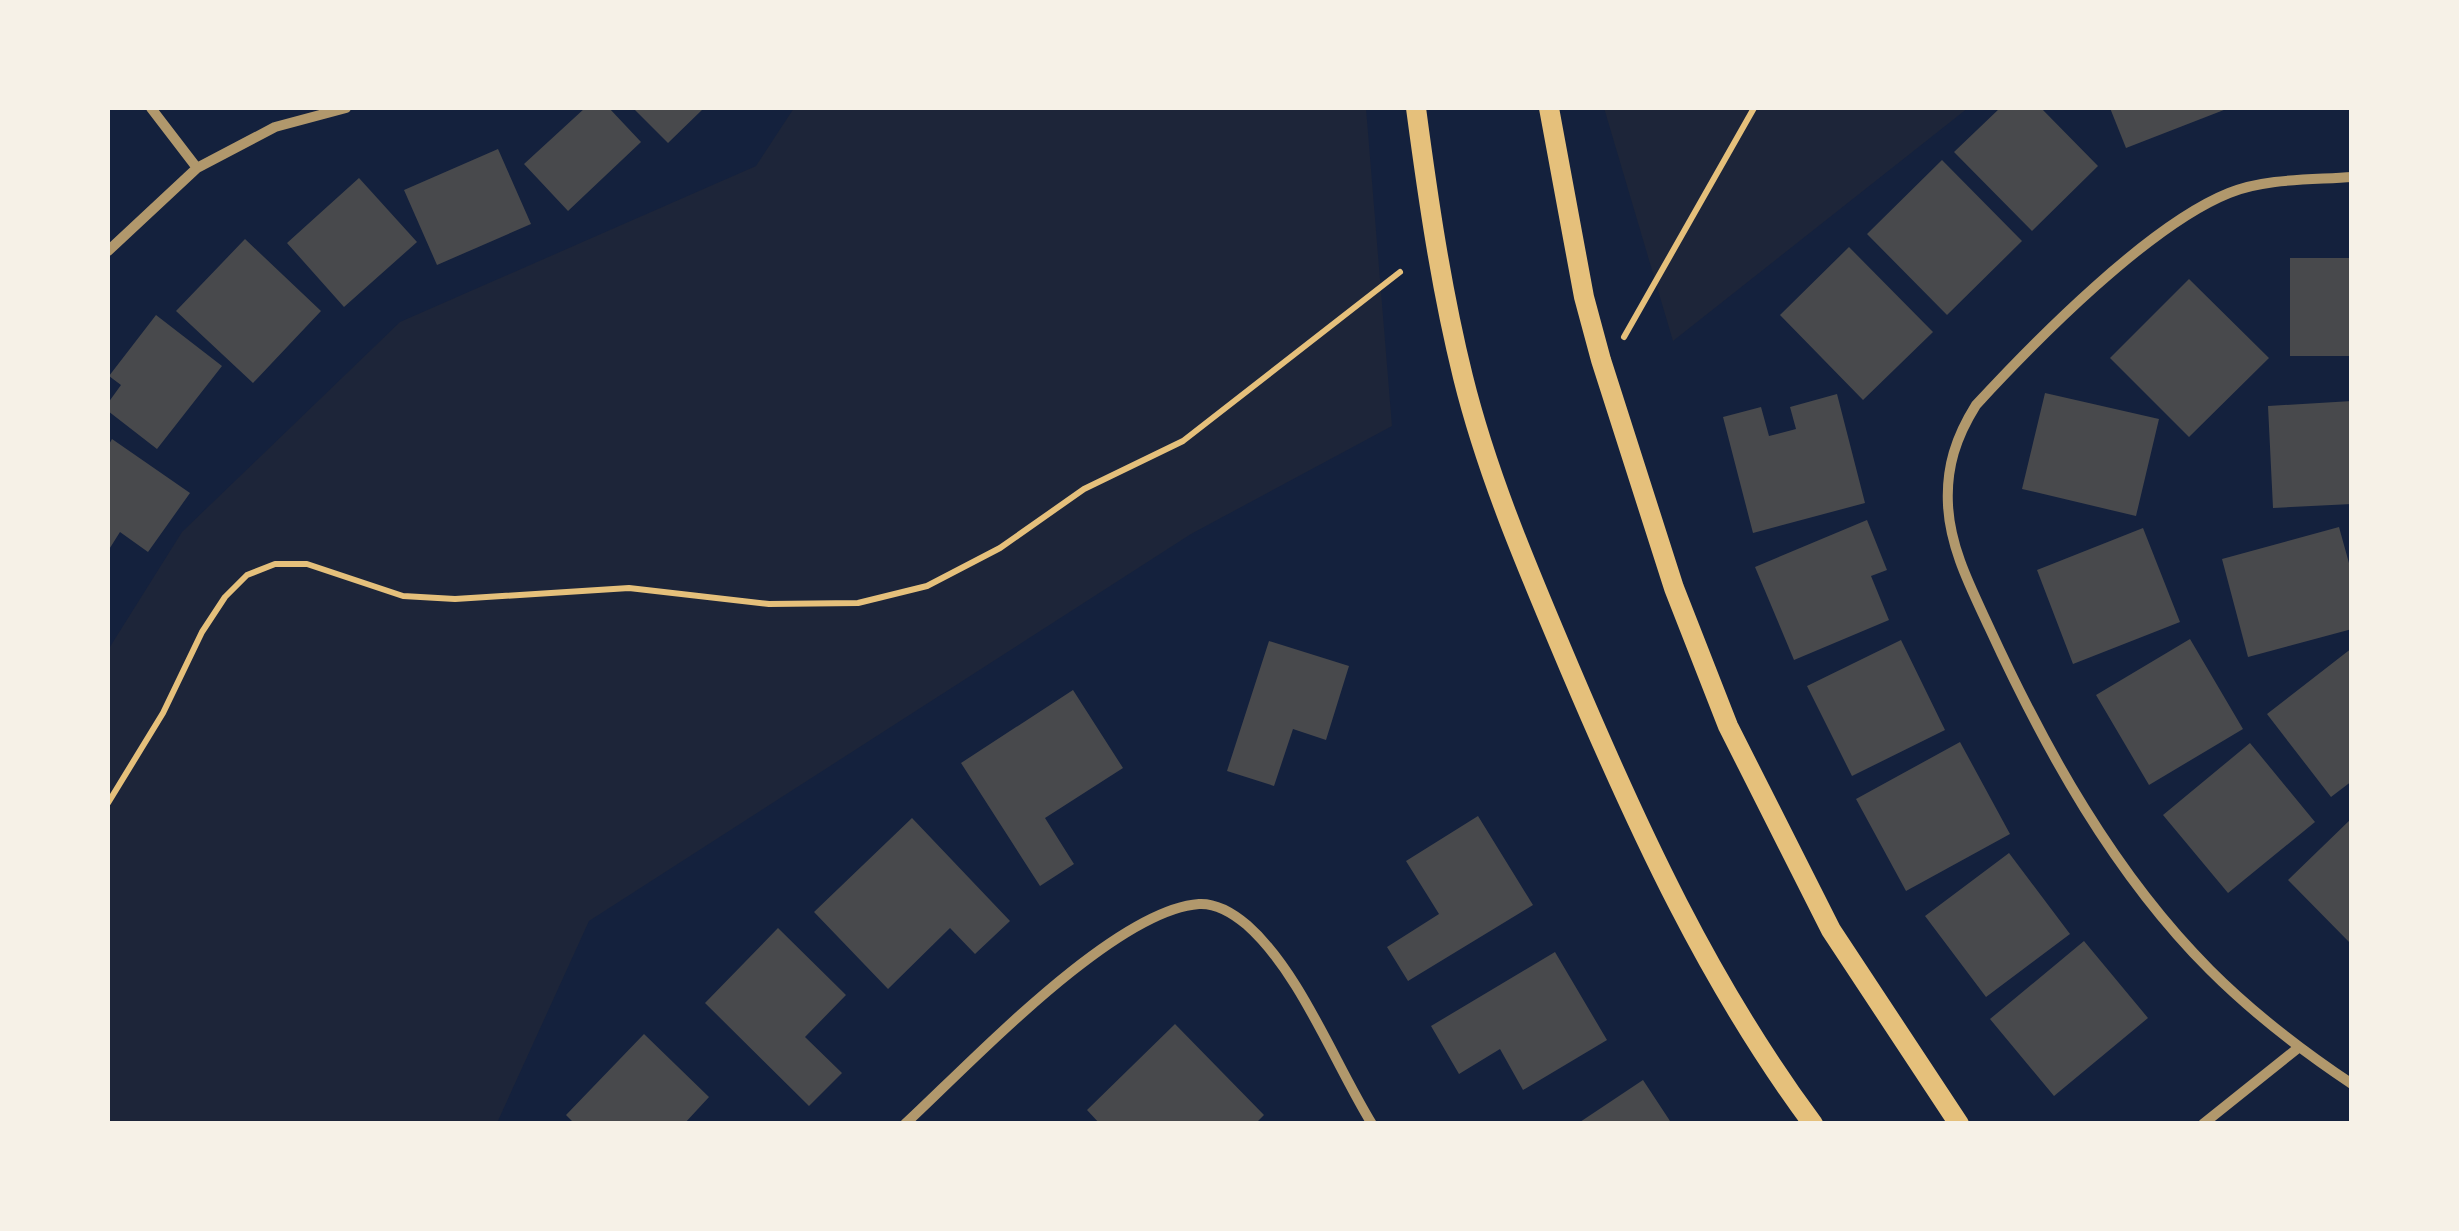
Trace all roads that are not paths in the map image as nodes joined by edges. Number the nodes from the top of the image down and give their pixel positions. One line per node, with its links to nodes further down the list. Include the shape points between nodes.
1 (151, 108): 5 (street)
2 (346, 108): 5 (street, via 275,127)
3 (1416, 108): 12 (main road, via 1437,262 1464,378 1535,586 1638,829 1694,938 1747,1031)
4 (1549, 108): 13 (main road, via 1601,360 1674,588 1728,726 1831,930)
5 (197, 168): 7 (street)
6 (2352, 177): 8 (street, via 2230,192 2146,244 1976,406 1950,461 1954,546 2020,696 2095,825 2210,970)
7 (108, 251)
8 (2298, 1048): 9 (street); 14 (street)
9 (2352, 1084)
10 (905, 1124): 11 (street, via 1087,958 1172,908 1204,903 1225,910 1272,950)
11 (1372, 1124)
12 (1814, 1124)
13 (1959, 1124)
14 (2203, 1124)

